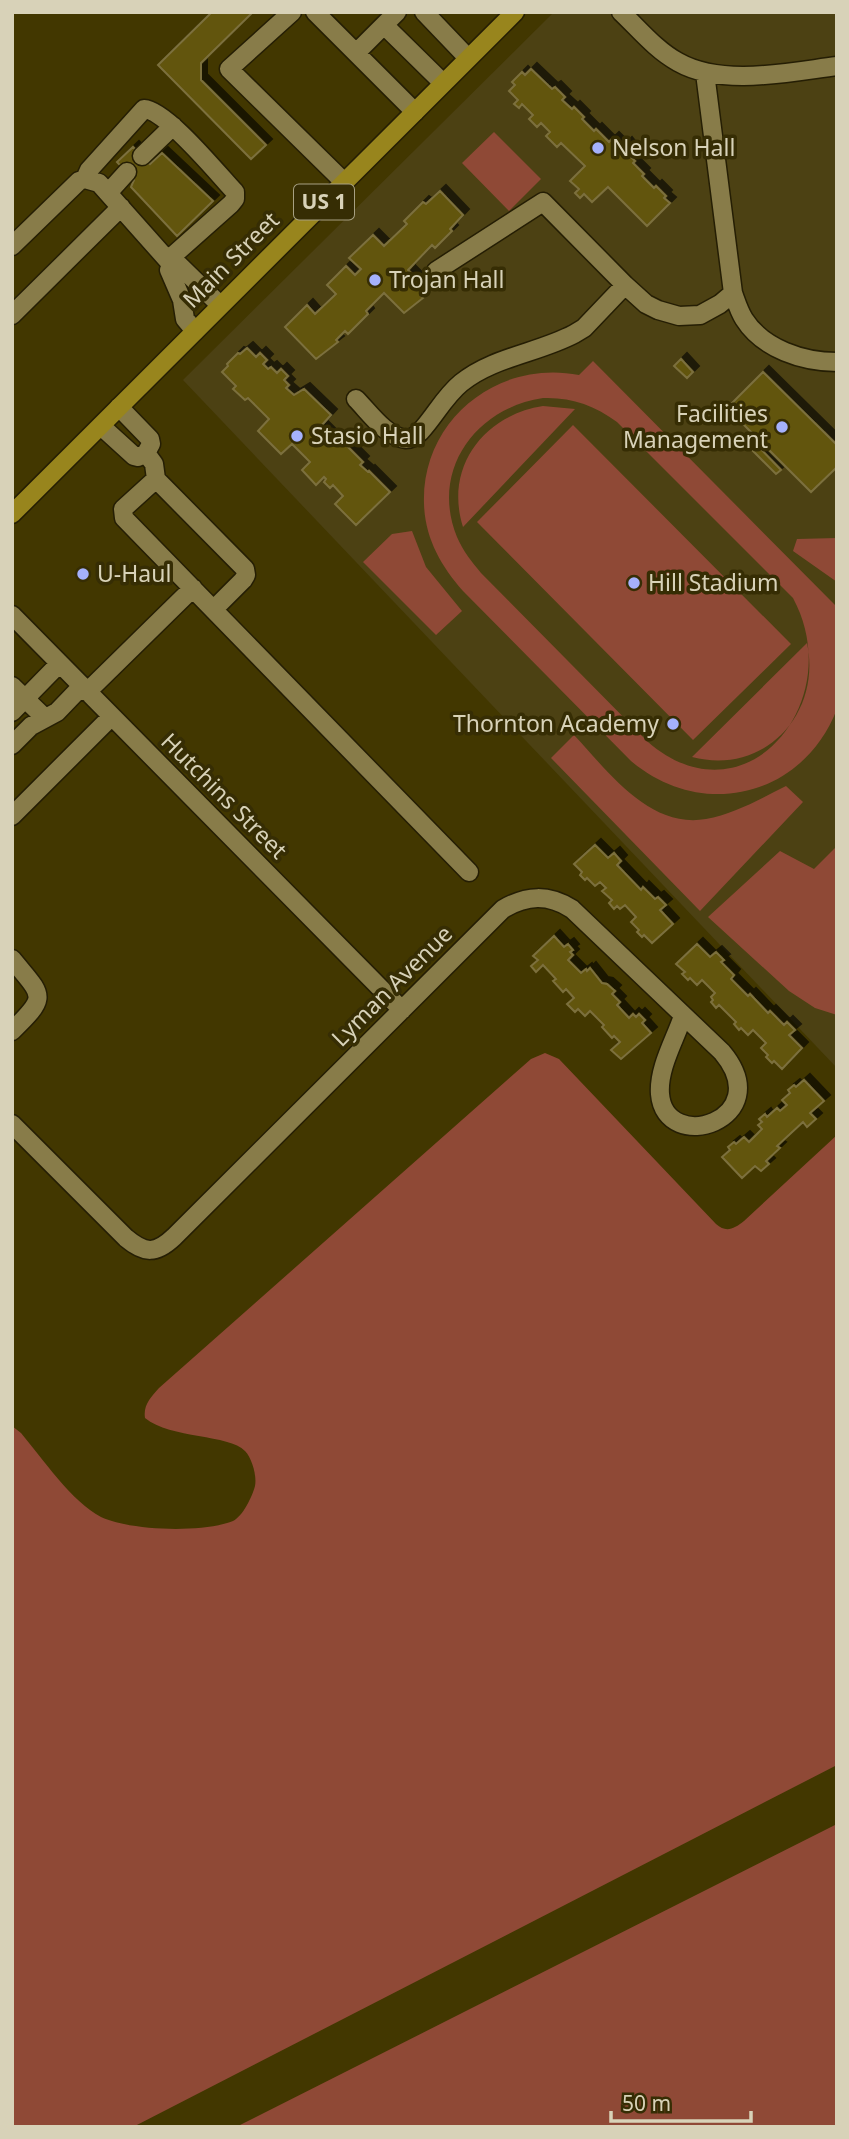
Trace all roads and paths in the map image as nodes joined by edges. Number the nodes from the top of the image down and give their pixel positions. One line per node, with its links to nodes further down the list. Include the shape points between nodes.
1 (292, 12): 18 (street, via 229,69)
2 (315, 12): 8 (street)
3 (397, 12): 7 (street)
4 (424, 12): 9 (street)
5 (514, 12): 9 (main road, Main Street / US 1)
6 (621, 12): 11 (street, via 667,56)
7 (384, 25): 8 (street); 12 (street)
8 (356, 53): 13 (street)
9 (468, 58): 12 (main road, Main Street / US 1)
10 (837, 66): 11 (street, via 743,76)
11 (705, 73): 25 (street)
12 (443, 83): 13 (main road, Main Street / US 1)
13 (415, 112): 18 (main road, Main Street / US 1)
14 (173, 126): 15 (street); 17 (street, via 154,111 140,112); 22 (street, via 235,192 235,199)
15 (142, 156)
16 (127, 172): 19 (street)
17 (85, 179): 19 (street, via 99,183); 21 (street)
18 (345, 181): 26 (main road, Main Street / US 1)
19 (108, 193): 20 (street)
20 (121, 207): 22 (street); 27 (street)
21 (12, 246)
22 (170, 262): 26 (street, via 179,265); 28 (street, via 185,318)
23 (436, 271): 24 (street, via 543,202)
24 (625, 285): 25 (street, via 646,304 679,316 699,315); 30 (street, via 584,328 462,383 413,438 389,431)
25 (733, 293): 29 (street, via 744,319 764,340 813,361)
26 (220, 305): 28 (main road, Main Street / US 1)
27 (12, 316)
28 (195, 331): 31 (main road, Main Street / US 1)
29 (837, 362)
30 (356, 399)
31 (119, 407): 32 (main road, Main Street / US 1); 33 (street, via 150,439)
32 (102, 426): 33 (street, via 134,456); 35 (main road, Main Street / US 1)
33 (146, 453): 34 (street, via 155,464)
34 (156, 479): 36 (street, via 122,513); 37 (street, via 245,569 243,580)
35 (12, 514)
36 (193, 588): 37 (street); 40 (street)
37 (214, 610): 48 (street)
38 (12, 615): 39 (street, Hutchins Street)
39 (59, 663): 40 (street, Hutchins Street); 41 (street)
40 (84, 689): 42 (street, Hutchins Street); 43 (street)
41 (17, 699): 43 (street)
42 (111, 717): 47 (street); 50 (street, Hutchins Street)
43 (38, 722): 44 (street); 45 (street); 46 (street, via 29,742)
44 (12, 732)
45 (12, 745)
46 (12, 759)
47 (12, 816)
48 (469, 872)
49 (12, 960): 52 (street, via 39,999)
50 (402, 1010): 51 (street, Lyman Avenue, via 503,909 538,897 572,909); 53 (street, Lyman Avenue, via 158,1249 138,1247 126,1238)
51 (683, 1016): 51 (street, Lyman Avenue, via 663,1073 661,1098 675,1120 705,1126 718,1121 735,1103 736,1077 722,1052)
52 (12, 1031)
53 (12, 1124)

